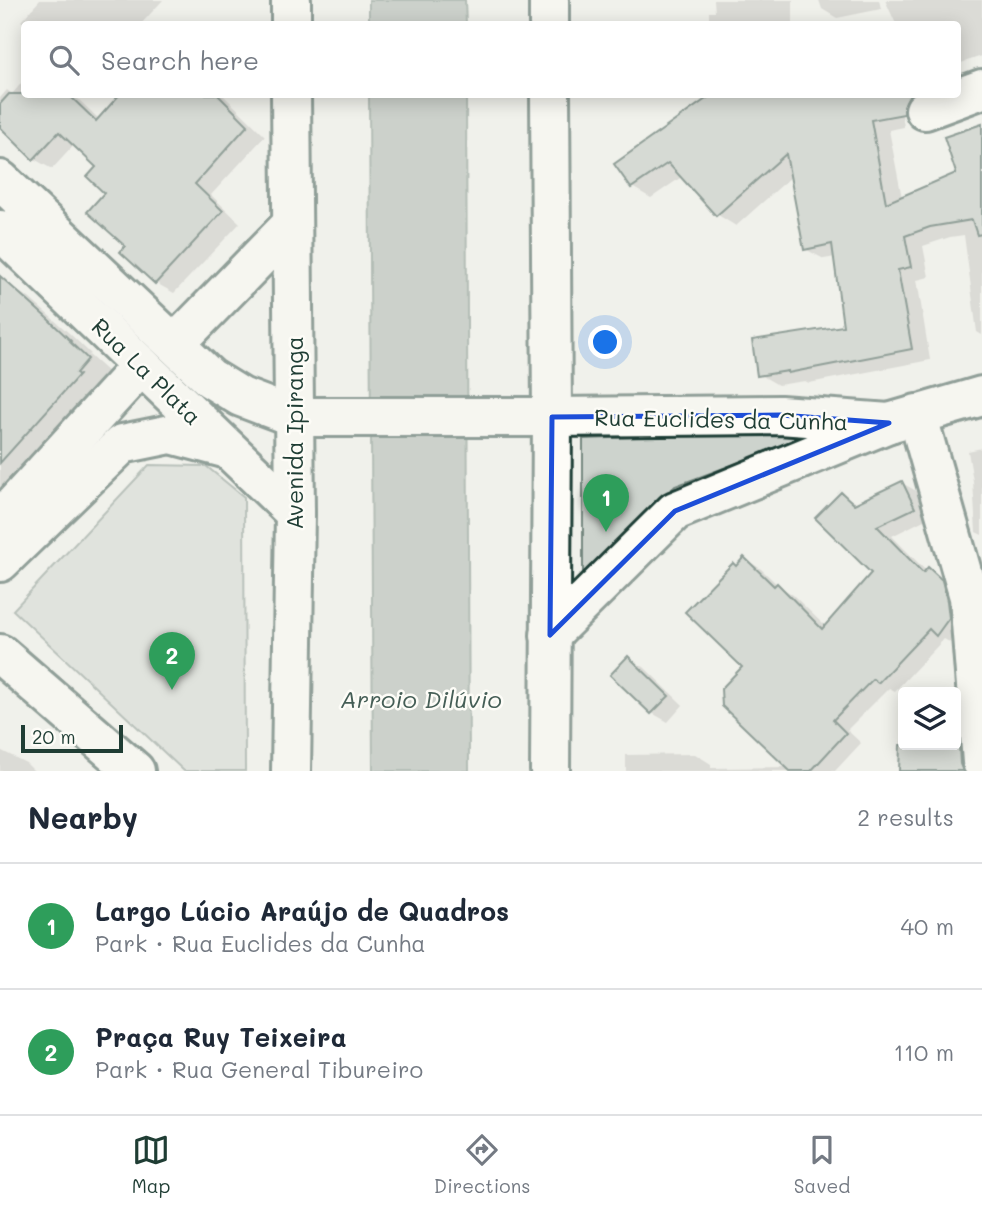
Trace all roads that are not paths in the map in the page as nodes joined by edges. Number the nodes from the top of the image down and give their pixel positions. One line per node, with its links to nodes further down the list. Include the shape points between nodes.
1 (291, 0): 3 (street)
2 (549, 0): 4 (street)
3 (291, 21)
4 (549, 21)
5 (982, 89): 6 (street)
6 (961, 97)
7 (292, 98): 12 (street, Avenida Ipiranga)
8 (550, 98): 18 (street)
9 (958, 98): 10 (street)
10 (925, 110)
11 (0, 180): 14 (street, Rua La Plata)
12 (292, 224): 14 (street); 17 (street, Avenida Ipiranga)
13 (0, 230): 15 (street, Rua La Plata)
14 (175, 344): 17 (street, Rua La Plata, via 210,378 241,397)
15 (141, 366): 20 (street, Rua La Plata); 22 (street)
16 (982, 396): 19 (street, Rua Euclides da Cunha)
17 (294, 417): 18 (street, Rua Euclides da Cunha); 21 (street, Avenida Ipiranga)
18 (552, 417): 19 (street, Rua Euclides da Cunha); 24 (street)
19 (903, 419): 24 (street, Rua Euclides da Cunha, via 675,511); 26 (street, via 969,597)
20 (229, 449): 21 (street, Rua La Plata); 23 (street, via 171,434 122,444)
21 (295, 513): 28 (street, Avenida Ipiranga)
22 (0, 520)
23 (0, 562)
24 (550, 635): 29 (street)
25 (0, 654): 27 (street)
26 (982, 762)
27 (135, 771)
28 (292, 771)
29 (550, 771)

